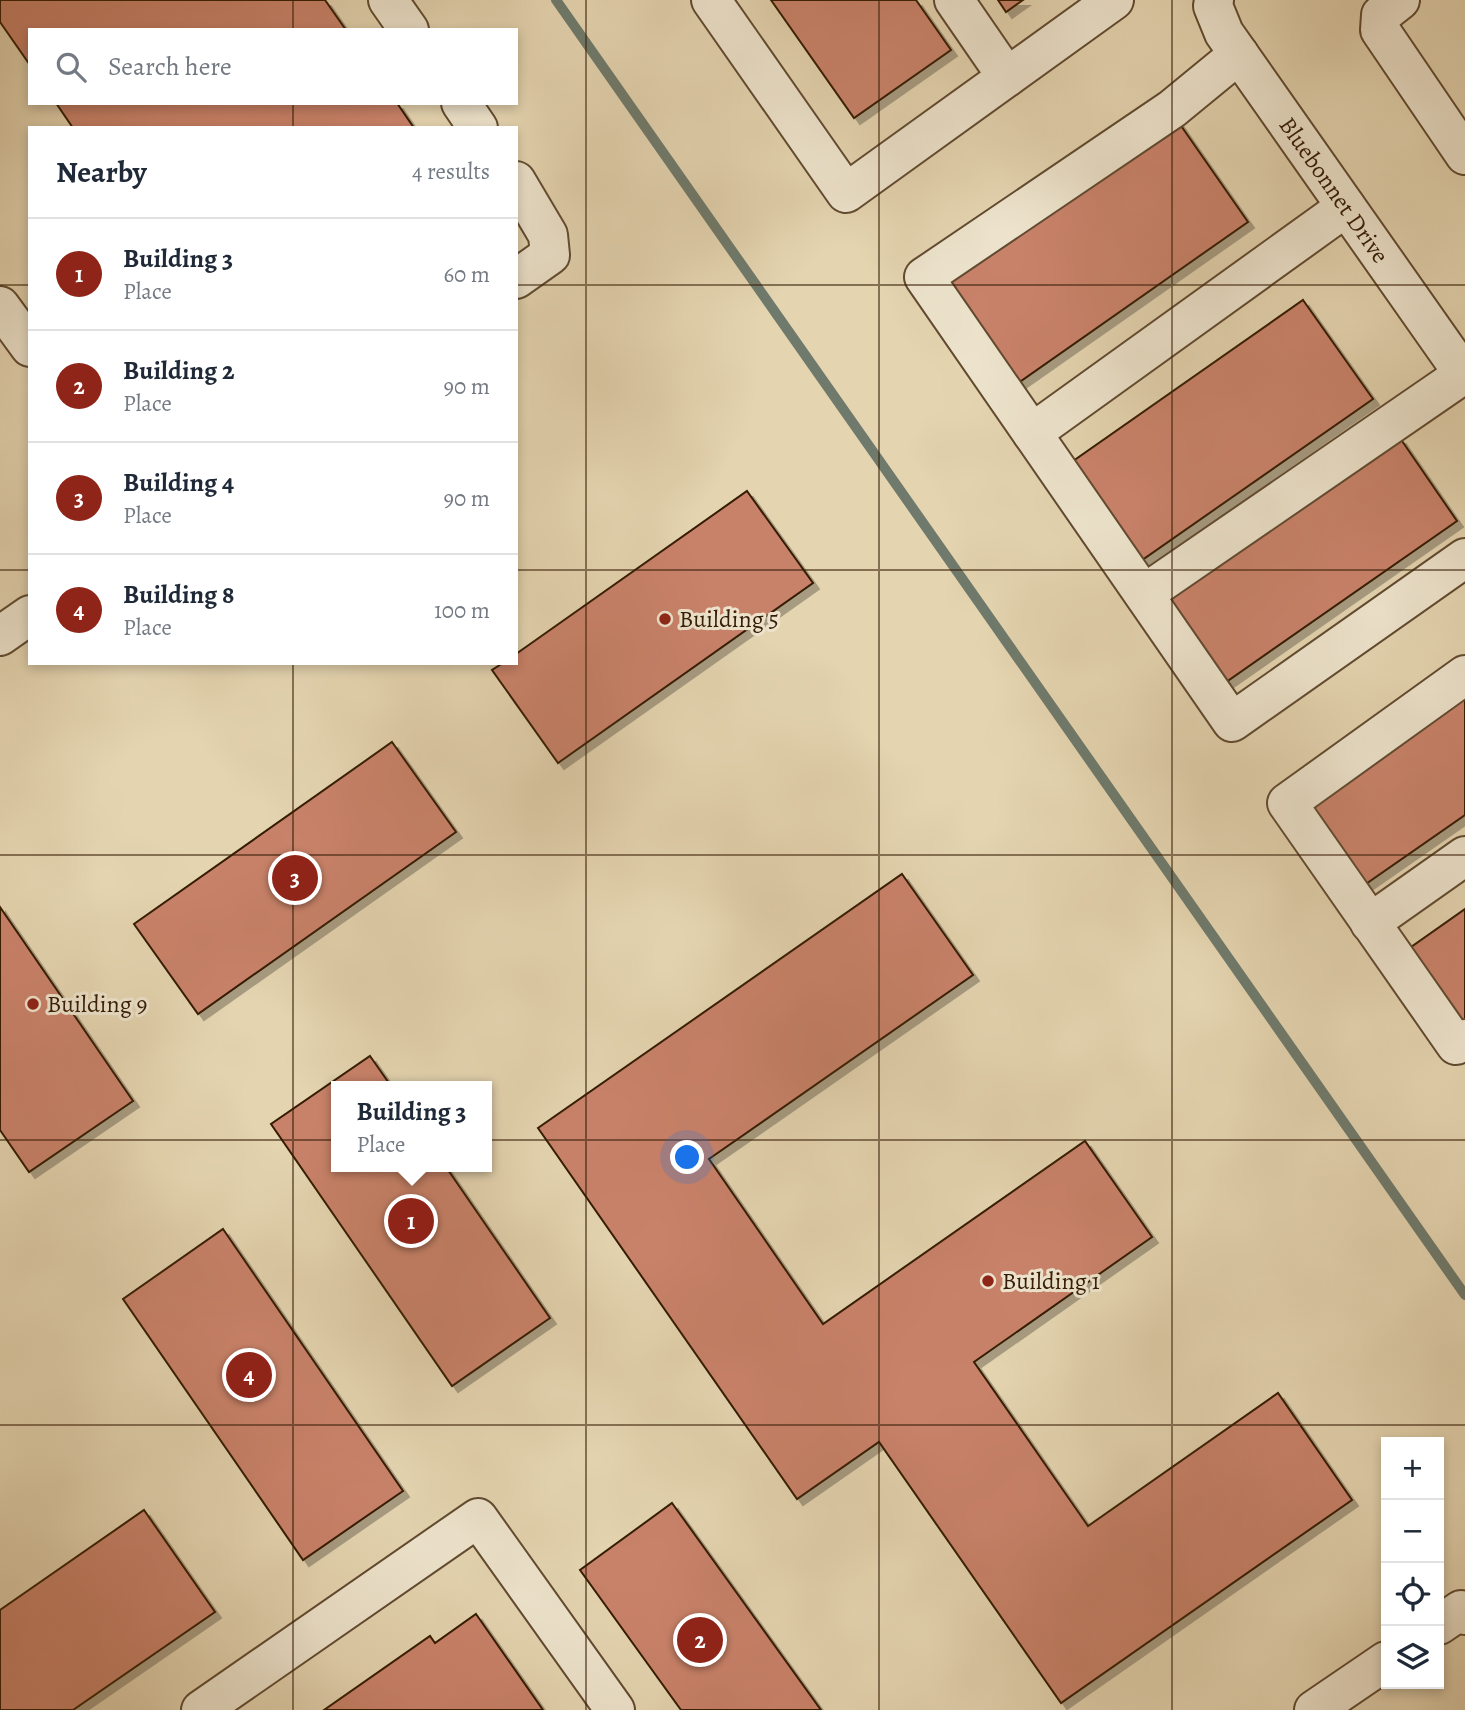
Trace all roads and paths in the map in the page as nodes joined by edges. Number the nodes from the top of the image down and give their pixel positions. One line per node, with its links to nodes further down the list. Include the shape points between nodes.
1 (388, 0): 7 (street)
2 (711, 0): 9 (street, via 846,193)
3 (954, 0): 9 (street)
4 (1114, 0): 9 (street)
5 (1214, 0): 8 (street, Bluebonnet Drive, via 1224,33)
6 (1400, 0): 12 (street, via 1381,15 1380,30)
7 (408, 28)
8 (1239, 54): 14 (street, Bluebonnet Drive); 19 (street, via 1171,109 924,277)
9 (1007, 77)
10 (462, 105): 11 (street)
11 (477, 126)
12 (1465, 155)
13 (518, 184): 15 (street, via 548,235 550,255)
14 (1346, 207): 18 (street, Bluebonnet Drive); 19 (street)
15 (518, 278)
16 (0, 306): 17 (street)
17 (28, 344)
18 (1461, 363): 21 (street)
19 (1032, 433): 21 (street)
20 (1465, 558): 21 (street, via 1232,722)
21 (1144, 594)
22 (1465, 675): 24 (street, via 1287,803)
23 (1465, 856): 24 (street)
24 (1370, 923): 25 (street, via 1456,1045)
25 (1465, 1039)
26 (1465, 1615): 27 (street, via 1461,1610)
27 (1444, 1622)
28 (1381, 1664): 31 (street)
29 (201, 1710): 30 (street, via 478,1518)
30 (615, 1710)
31 (1314, 1710)

